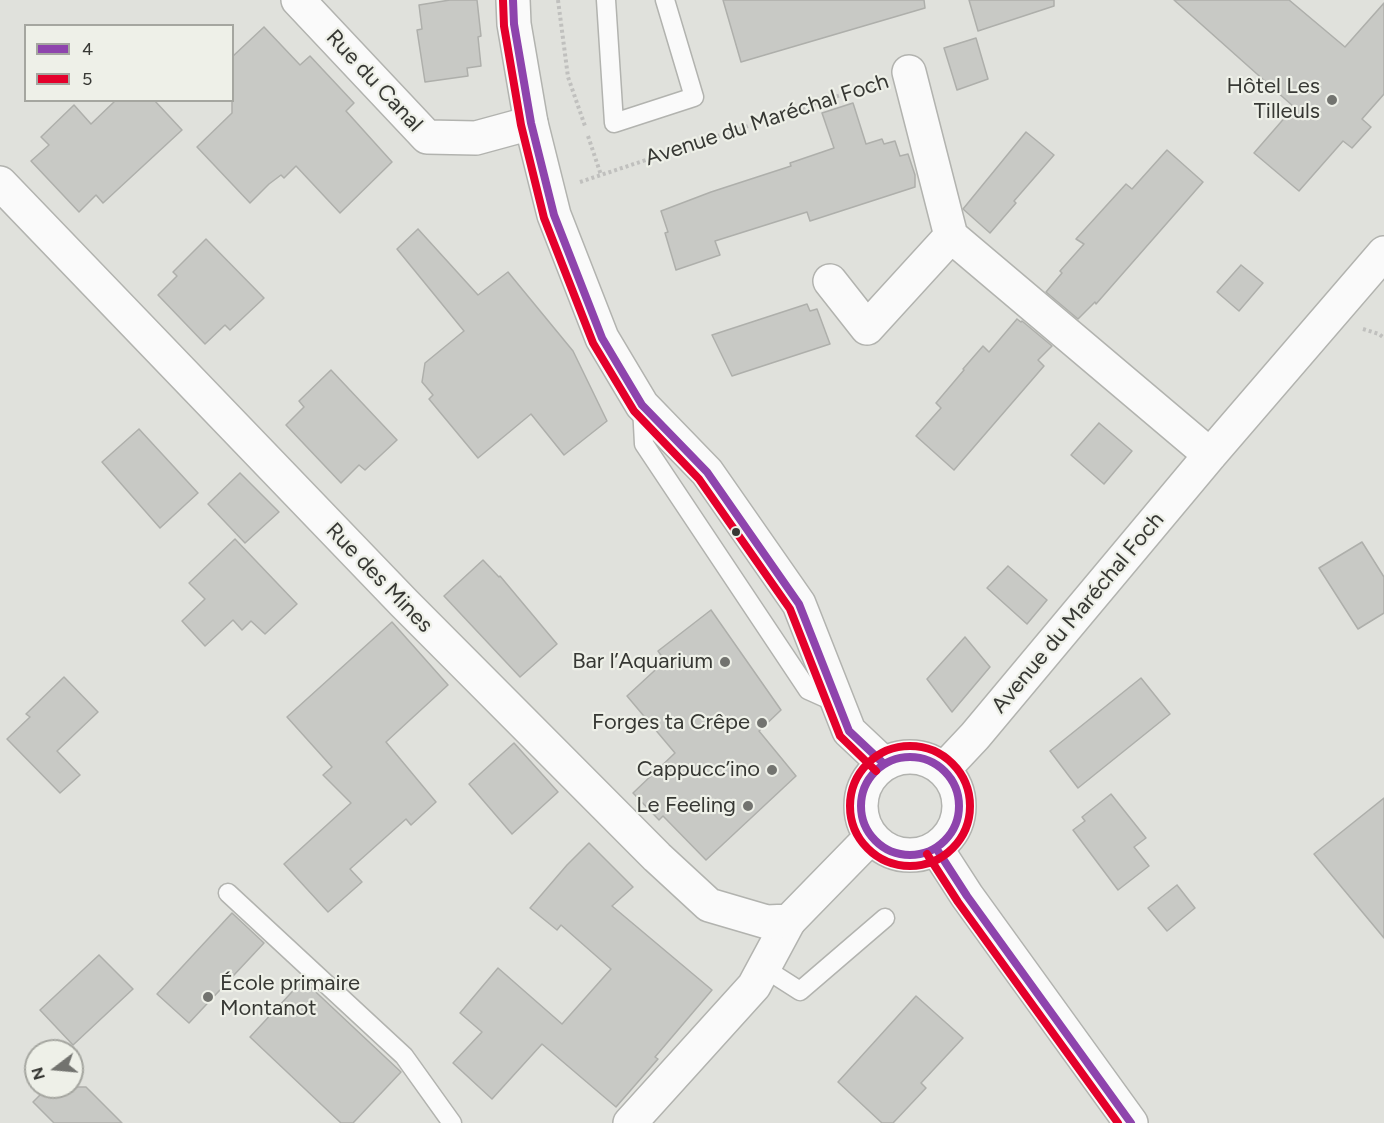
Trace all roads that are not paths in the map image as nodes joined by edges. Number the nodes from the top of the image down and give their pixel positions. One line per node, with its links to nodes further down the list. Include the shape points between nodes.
1 (298, 0): 6 (street, Rue du Canal, via 427,137 476,138)
2 (513, 0): 6 (street)
3 (606, 0): 4 (lane, via 614,123 694,97)
4 (665, 0)
5 (909, 72): 8 (street, Avenue du Maréchal Foch)
6 (531, 123): 12 (street, via 554,215 602,338 642,405 707,472 799,604 849,731)
7 (0, 183): 18 (street, Rue des Mines, via 404,603 657,857 709,905 767,922)
8 (951, 236): 10 (street, via 867,328); 11 (street)
9 (1384, 254): 11 (street, Avenue du Maréchal Foch)
10 (830, 281)
11 (1209, 455): 13 (street, Avenue du Maréchal Foch)
12 (883, 764): 13 (street, via 898,757 914,756); 14 (street, via 868,778 861,798 862,818)
13 (944, 769): 15 (street, via 958,795 959,811 948,838)
14 (871, 837): 15 (street, via 885,849 901,855 919,855); 18 (street)
15 (936, 848): 22 (street)
16 (228, 892): 20 (lane, via 404,1056)
17 (885, 918): 19 (lane, via 800,991)
18 (789, 921): 19 (street)
19 (764, 968): 21 (street, via 754,986)
20 (452, 1123)
21 (630, 1123)
22 (1131, 1123)

